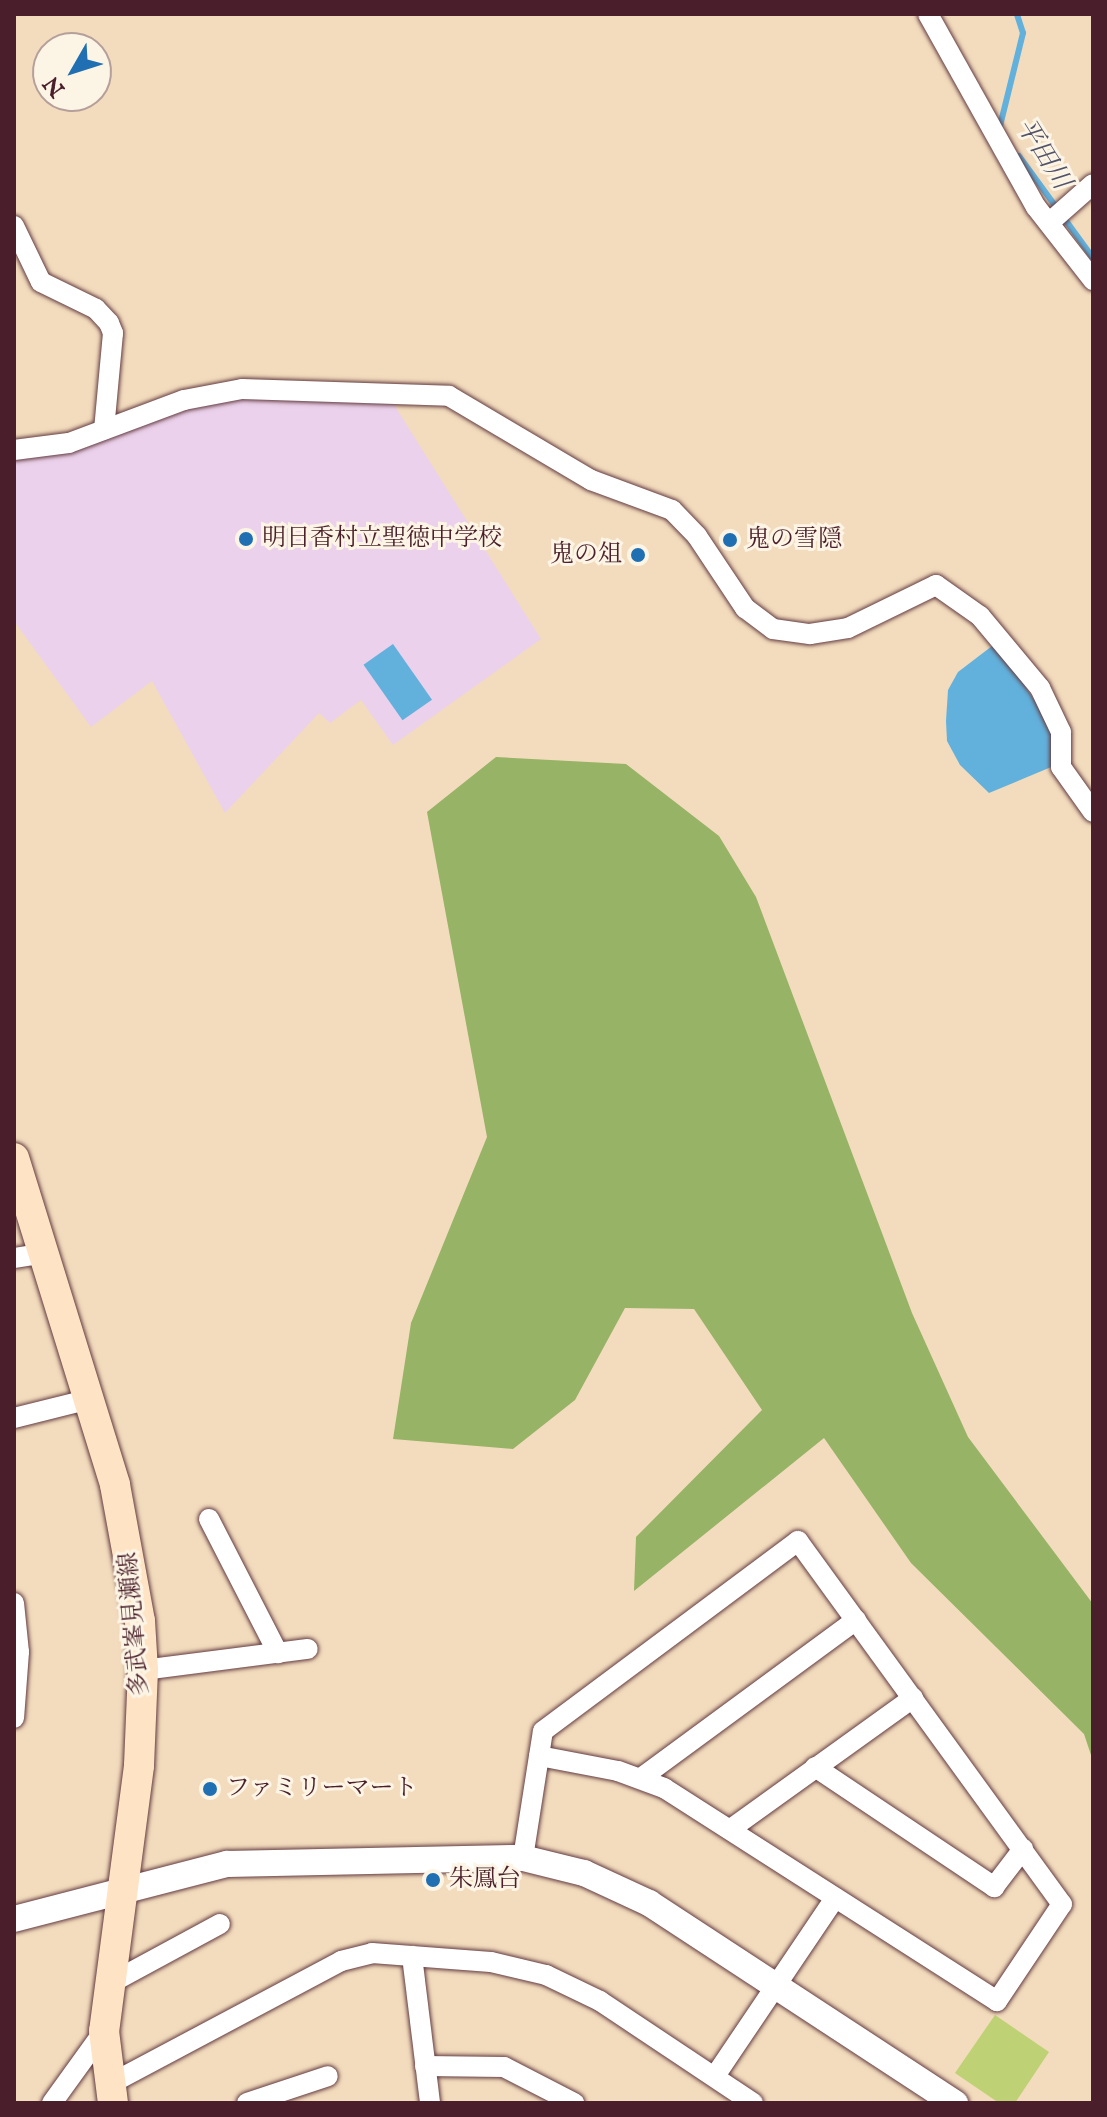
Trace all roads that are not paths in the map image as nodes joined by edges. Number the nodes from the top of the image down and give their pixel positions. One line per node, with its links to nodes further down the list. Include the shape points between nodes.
1 (928, 14): 3 (street, via 1001,151)
2 (1093, 184): 3 (street)
3 (1056, 216): 5 (street)
4 (14, 226): 6 (street, via 41,282 96,309 109,323 113,333)
5 (1093, 280)
6 (104, 430): 7 (street, via 69,443); 8 (street, via 184,400 242,389 449,396 591,480 672,510 697,536 745,608 773,629 810,634 848,628 936,585 980,616 1040,688 1061,732 1061,767)
7 (14, 450)
8 (1093, 812)
9 (14, 1158): 10 (main road, 多武峯見瀬線)
10 (45, 1253): 11 (street); 12 (main road, 多武峯見瀬線)
11 (14, 1258)
12 (90, 1399): 13 (street); 19 (main road, 多武峯見瀬線, via 130,1549)
13 (14, 1418)
14 (209, 1519): 18 (street)
15 (14, 1603): 21 (street, via 19,1652)
16 (856, 1620): 20 (street); 22 (street, via 798,1541 543,1731); 24 (street)
17 (308, 1649): 18 (street)
18 (278, 1653): 19 (street)
19 (143, 1670): 28 (main road, 多武峯見瀬線, via 139,1766)
20 (913, 1698): 23 (street); 26 (street)
21 (14, 1718)
22 (539, 1756): 24 (street); 27 (street)
23 (815, 1767): 25 (street); 26 (street, via 994,1887)
24 (641, 1778): 25 (street)
25 (732, 1828): 29 (street)
26 (1023, 1849): 29 (street, via 1062,1904 997,2001)
27 (523, 1858): 28 (street, via 257,1861 200,1869); 34 (street, via 584,1873 626,1891)
28 (122, 1894): 30 (street); 33 (main road, 多武峯見瀬線)
29 (835, 1898): 34 (street)
30 (14, 1919)
31 (220, 1924): 33 (street)
32 (412, 1956): 36 (street); 38 (street, via 491,1962 546,1975 600,2001); 39 (street, via 372,1953 341,1961)
33 (109, 1984): 35 (main road, 多武峯見瀬線)
34 (777, 1987): 38 (street); 45 (street)
35 (104, 2031): 39 (main road, 多武峯見瀬線); 40 (street)
36 (425, 2066): 42 (street); 43 (street, via 472,2062 504,2067)
37 (328, 2076): 41 (street)
38 (715, 2076): 44 (street)
39 (111, 2093)
40 (52, 2103)
41 (247, 2103)
42 (430, 2103)
43 (574, 2103)
44 (753, 2103)
45 (954, 2103)

